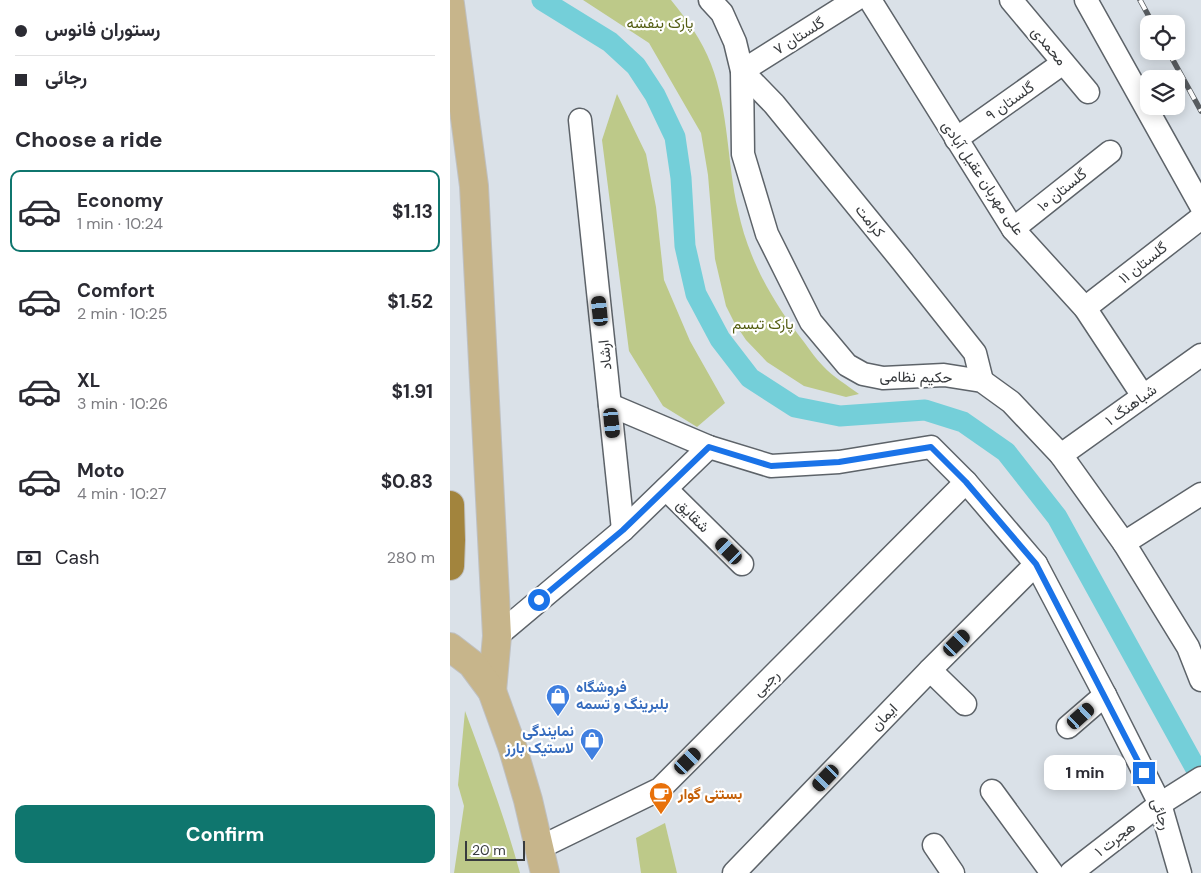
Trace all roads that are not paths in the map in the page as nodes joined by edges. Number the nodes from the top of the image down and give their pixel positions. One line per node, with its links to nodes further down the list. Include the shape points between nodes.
1 (710, 0): 8 (street, حکیم نظامی, via 722,13 735,42)
2 (855, 0): 8 (street, گلستان ۷)
3 (870, 0): 11 (street, علی مهربان عقیل آبادی)
4 (1011, 0): 7 (street, محمدی)
5 (1086, 0): 13 (street)
6 (450, 4): 32 (main road, via 474,186)
7 (1064, 63): 9 (street, محمدی); 11 (street, گلستان ۹)
8 (742, 72): 18 (street, کرامت, via 780,112 975,353); 18 (street, حکیم نظامی, via 744,154 767,234 812,322 847,366 864,374 883,378 944,375)
9 (1088, 92)
10 (580, 120): 20 (street, ارشاد)
11 (956, 139): 15 (street, علی مهربان عقیل آبادی)
12 (1110, 152): 15 (street, گلستان ۱۰)
13 (1201, 206)
14 (1201, 218): 16 (street, گلستان ۱۱)
15 (1013, 229): 16 (street, علی مهربان عقیل آبادی)
16 (1085, 308): 19 (street, علی مهربان عقیل آبادی)
17 (1201, 354): 19 (street, شباهنگ ۱)
18 (982, 381): 22 (street, حکیم نظامی, via 1011,402)
19 (1143, 396): 22 (street, شباهنگ ۱)
20 (610, 405): 21 (street); 27 (street, ارشاد)
21 (709, 447): 23 (street, رجائی, via 771,466 839,462 931,447); 24 (street)
22 (1061, 455): 28 (street, حکیم نظامی)
23 (966, 482): 30 (street, رجائی); 45 (street, رجبی, via 660,789)
24 (666, 489): 27 (street); 29 (street, شقایق)
25 (1201, 494): 28 (street)
26 (450, 505): 31 (highway)
27 (623, 530): 32 (street)
28 (1124, 543): 33 (street, حکیم نظامی)
29 (742, 564)
30 (1036, 564): 35 (street, ایمان); 38 (street, رجائی)
31 (450, 566)
32 (497, 636): 37 (main road)
33 (1194, 643): 36 (street, حکیم نظامی)
34 (450, 647): 37 (main road, via 472,664)
35 (930, 670): 39 (street); 46 (street, ایمان)
36 (1201, 680)
37 (492, 691): 45 (main road, via 516,758)
38 (1105, 695): 40 (street); 43 (street, رجائی)
39 (965, 704)
40 (1068, 727)
41 (1201, 778): 43 (street, هجرت ۱)
42 (992, 791): 48 (street)
43 (1160, 804): 49 (street, هجرت ۱); 50 (street, رجائی)
44 (934, 845): 47 (street)
45 (542, 861)
46 (734, 873)
47 (953, 873)
48 (1052, 873)
49 (1071, 873)
50 (1180, 873)

